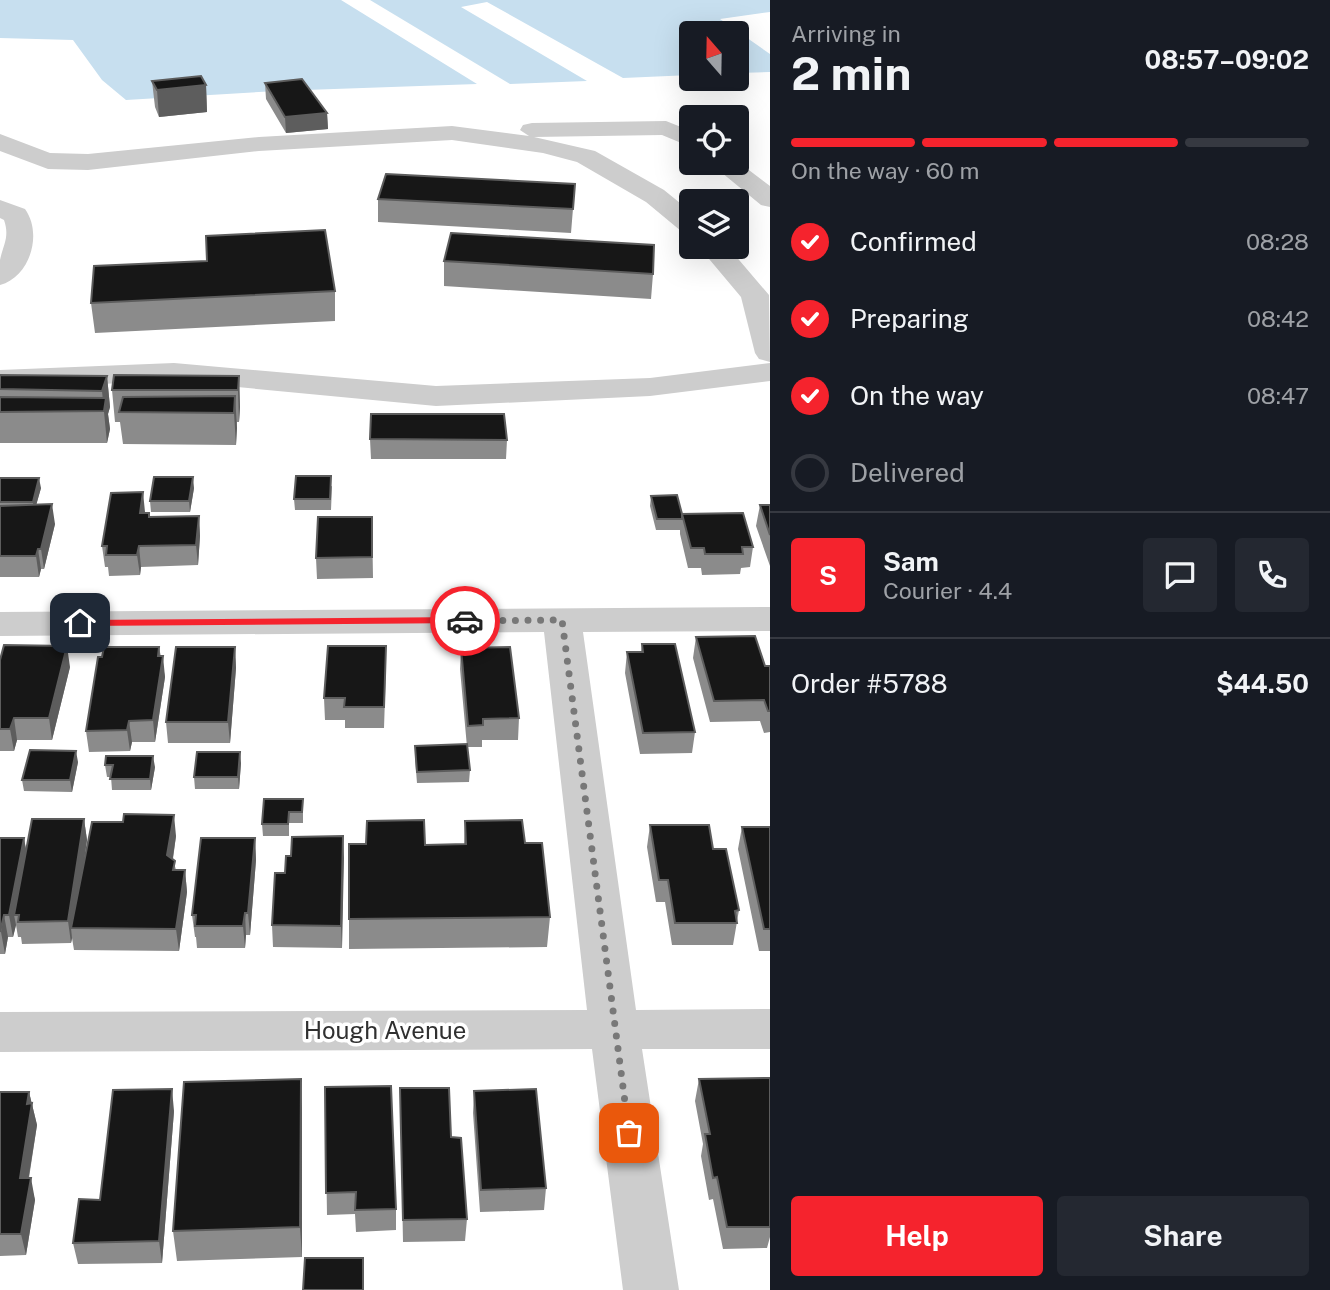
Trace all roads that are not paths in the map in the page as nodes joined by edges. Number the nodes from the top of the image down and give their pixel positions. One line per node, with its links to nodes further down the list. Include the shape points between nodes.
1 (452, 133): 2 (street, via 666,128); 3 (street, via 259,144 88,162 48,161); 7 (street, via 586,156)
2 (679, 134)
3 (0, 141)
4 (739, 175): 5 (street)
5 (770, 199)
6 (1, 209): 9 (street, via 16,215 22,228 19,253)
7 (679, 215)
8 (723, 259): 10 (street, via 755,296)
9 (0, 276)
10 (770, 353)
11 (770, 372): 12 (street, via 650,387 436,396 174,372)
12 (0, 379)
13 (770, 619): 14 (street)
14 (562, 620): 15 (street); 16 (street)
15 (0, 624)
16 (614, 1029): 17 (street, Hough Avenue); 18 (street, Hough Avenue); 19 (street)
17 (770, 1029)
18 (0, 1032)
19 (651, 1290)

